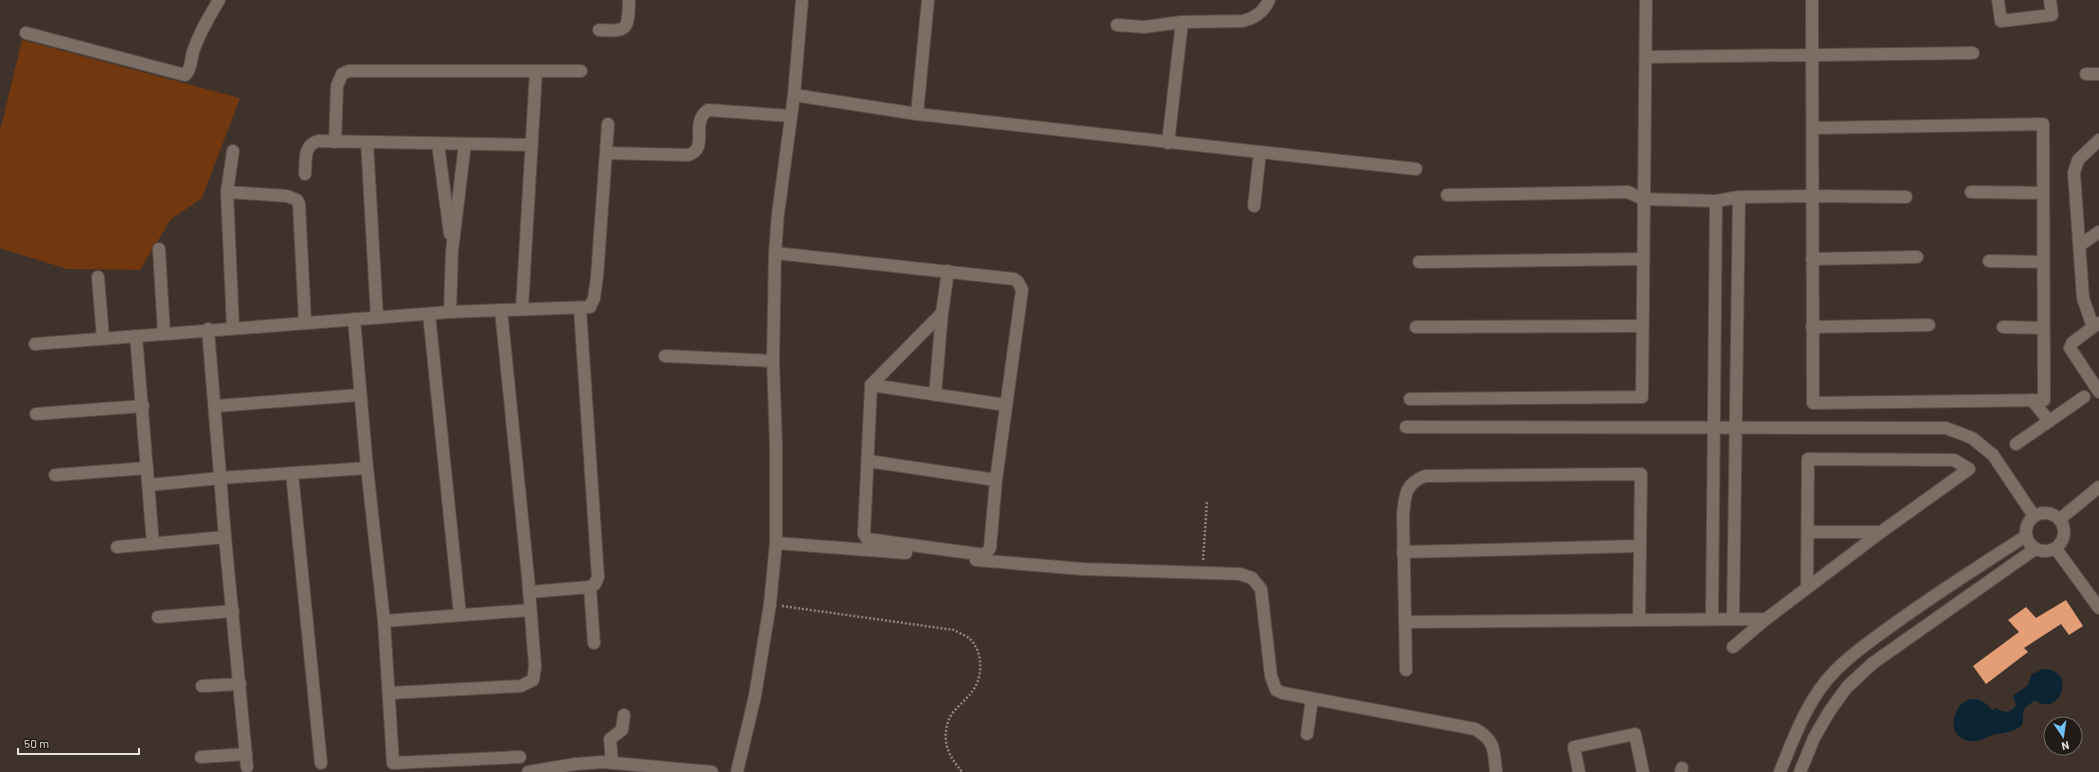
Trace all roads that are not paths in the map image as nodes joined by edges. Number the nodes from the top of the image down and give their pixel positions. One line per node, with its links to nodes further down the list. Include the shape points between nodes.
1 (219, 0): 13 (street, via 202,29 185,76)
2 (629, 0): 12 (street, via 628,23 625,27 619,31)
3 (802, 0): 21 (street)
4 (928, 0): 22 (street)
5 (1269, 0): 10 (street, via 1261,12 1243,21)
6 (1646, 0): 16 (street)
7 (1812, 0): 15 (street)
8 (1998, 0): 9 (street, via 2000,21 2052,15)
9 (2050, 0)
10 (1182, 22): 11 (street, via 1144,27); 29 (street)
11 (1117, 25)
12 (599, 30)
13 (26, 33)
14 (1973, 53): 15 (street)
15 (1814, 54): 16 (street); 25 (street)
16 (1646, 57): 45 (street)
17 (536, 71): 18 (street); 27 (street, via 349,71 342,74 337,86); 32 (street)
18 (581, 71)
19 (2086, 74): 20 (street)
20 (2099, 74)
21 (794, 95): 22 (street); 23 (street)
22 (917, 114): 29 (street)
23 (791, 116): 35 (street, via 708,110 702,114 699,121 699,147 695,153); 52 (street, via 778,214)
24 (608, 124): 35 (street)
25 (1813, 128): 40 (street, via 2043,124); 42 (street)
26 (2099, 140): 49 (street, via 2078,160 2074,173)
27 (335, 142): 28 (street); 37 (street, via 311,143 308,147)
28 (367, 142): 30 (street); 67 (street)
29 (1168, 143): 34 (street)
30 (438, 144): 31 (street); 51 (street)
31 (465, 144): 32 (street); 51 (street)
32 (531, 145): 61 (street)
33 (234, 151): 38 (street)
34 (1260, 152): 36 (street); 47 (street)
35 (606, 153): 62 (street, via 594,298 590,307)
36 (1416, 169)
37 (305, 174)
38 (228, 192): 69 (street, via 288,196 298,200); 74 (street)
39 (1971, 192): 40 (street)
40 (2043, 193): 58 (street)
41 (1447, 195): 45 (street, via 1628,192)
42 (1812, 196): 43 (street); 44 (street); 55 (street)
43 (1739, 197): 46 (street); 99 (street)
44 (1906, 197)
45 (1643, 199): 46 (street); 54 (street)
46 (1716, 201): 98 (street)
47 (1254, 206)
48 (2099, 232): 49 (street)
49 (2080, 245): 71 (street, via 2083,298)
50 (159, 249): 79 (street)
51 (452, 251): 64 (street)
52 (776, 253): 59 (street); 84 (street)
53 (1917, 257): 55 (street)
54 (1643, 259): 57 (street); 72 (street)
55 (1812, 259): 73 (street)
56 (1989, 261): 58 (street)
57 (1419, 262)
58 (2043, 262): 77 (street)
59 (948, 271): 65 (street); 92 (street, via 1014,279 1021,286)
60 (98, 278): 81 (street)
61 (522, 308): 62 (street); 63 (street)
62 (580, 309): 124 (street, via 598,577 595,584)
63 (501, 310): 64 (street); 126 (street)
64 (450, 312): 66 (street)
65 (942, 313): 85 (street); 88 (street)
66 (429, 314): 67 (street); 132 (street)
67 (376, 318): 68 (street)
68 (354, 319): 69 (street); 87 (street)
69 (305, 322): 74 (street)
70 (1929, 325): 73 (street)
71 (2096, 325): 86 (street, via 2072,343 2070,348)
72 (1642, 326): 75 (street); 90 (street, via 1642,397)
73 (1812, 326): 91 (street, via 1812,403)
74 (233, 327): 78 (street)
75 (1416, 327)
76 (2003, 327): 77 (street)
77 (2043, 328): 91 (street, via 2044,400)
78 (208, 329): 79 (street); 94 (street)
79 (164, 333): 80 (street)
80 (136, 336): 81 (street); 93 (street)
81 (103, 338): 82 (street)
82 (36, 344)
83 (665, 356): 84 (street)
84 (773, 361): 116 (street)
85 (871, 386): 88 (street); 101 (street)
86 (2099, 392)
87 (360, 395): 94 (street); 103 (street)
88 (935, 395): 92 (street)
89 (2084, 396): 96 (street)
90 (1410, 399)
91 (2032, 400): 96 (street)
92 (1006, 405): 107 (street)
93 (143, 406): 95 (street); 102 (street)
94 (216, 406): 106 (street)
95 (36, 414)
96 (2049, 421): 100 (street)
97 (1406, 427): 98 (street)
98 (1714, 428): 99 (street); 134 (street)
99 (1736, 428): 110 (street, via 1946,428 1972,438 1993,455); 135 (street)
100 (2016, 444)
101 (868, 461): 107 (street); 123 (street, via 864,534 867,539)
102 (148, 468): 105 (street); 108 (street)
103 (366, 468): 104 (street); 138 (street)
104 (292, 474): 106 (street); 153 (street)
105 (55, 475)
106 (221, 478): 108 (street); 115 (street)
107 (996, 480): 123 (street, via 990,548)
108 (150, 485): 117 (street)
109 (2099, 487): 111 (street)
110 (2034, 516): 111 (street, via 2045,513); 114 (street, via 2027,525)
111 (2060, 519): 121 (street, via 2065,535 2061,545)
112 (1808, 532): 113 (street); 113 (street, via 1808,459 1954,460 1968,469); 125 (street)
113 (1880, 532): 125 (street)
114 (2026, 536): 120 (street); 127 (street)
115 (225, 537): 117 (street); 131 (street)
116 (776, 543): 123 (street); 157 (street, via 770,604 755,696)
117 (154, 544): 119 (street)
118 (1640, 546): 122 (street); 122 (street, via 1641,474 1425,476 1414,480 1405,494); 137 (street)
119 (117, 547)
120 (2035, 549): 121 (street, via 2046,552); 130 (street)
121 (2056, 549): 128 (street)
122 (1403, 552): 139 (street)
123 (985, 558): 146 (street, via 1084,569 1240,574 1252,578 1261,590 1273,684 1276,690 1284,693)
124 (590, 587): 126 (street); 140 (street)
125 (1807, 588): 136 (street)
126 (529, 592): 129 (street)
127 (1938, 594): 130 (street); 161 (street, via 1864,646 1834,671 1810,705)
128 (2099, 608)
129 (530, 610): 132 (street); 145 (street, via 535,667 533,680 529,684)
130 (1947, 610): 162 (street, via 1873,663 1847,687 1814,738)
131 (234, 611): 133 (street); 143 (street)
132 (460, 615): 138 (street)
133 (158, 617)
134 (1712, 619): 135 (street); 137 (street)
135 (1733, 619): 136 (street)
136 (1766, 619): 141 (street)
137 (1640, 620): 139 (street)
138 (384, 621): 145 (street)
139 (1405, 622): 142 (street)
140 (594, 643)
141 (1733, 647)
142 (1406, 670)
143 (240, 684): 144 (street); 149 (street)
144 (202, 686)
145 (390, 693): 151 (street, via 393,763)
146 (1312, 698): 148 (street); 158 (street, via 1475,729 1491,741)
147 (624, 715): 152 (street, via 622,730 610,740)
148 (1307, 734)
149 (246, 754): 150 (street); 154 (street)
150 (201, 757)
151 (520, 757)
152 (612, 762): 155 (street, via 576,764); 156 (street)
153 (320, 763)
154 (247, 766)
155 (528, 772)
156 (712, 772)
157 (737, 772)
158 (1496, 772)
159 (1579, 772): 160 (street, via 1574,747 1635,734)
160 (1643, 772)
161 (1780, 772)
162 (1800, 772)

